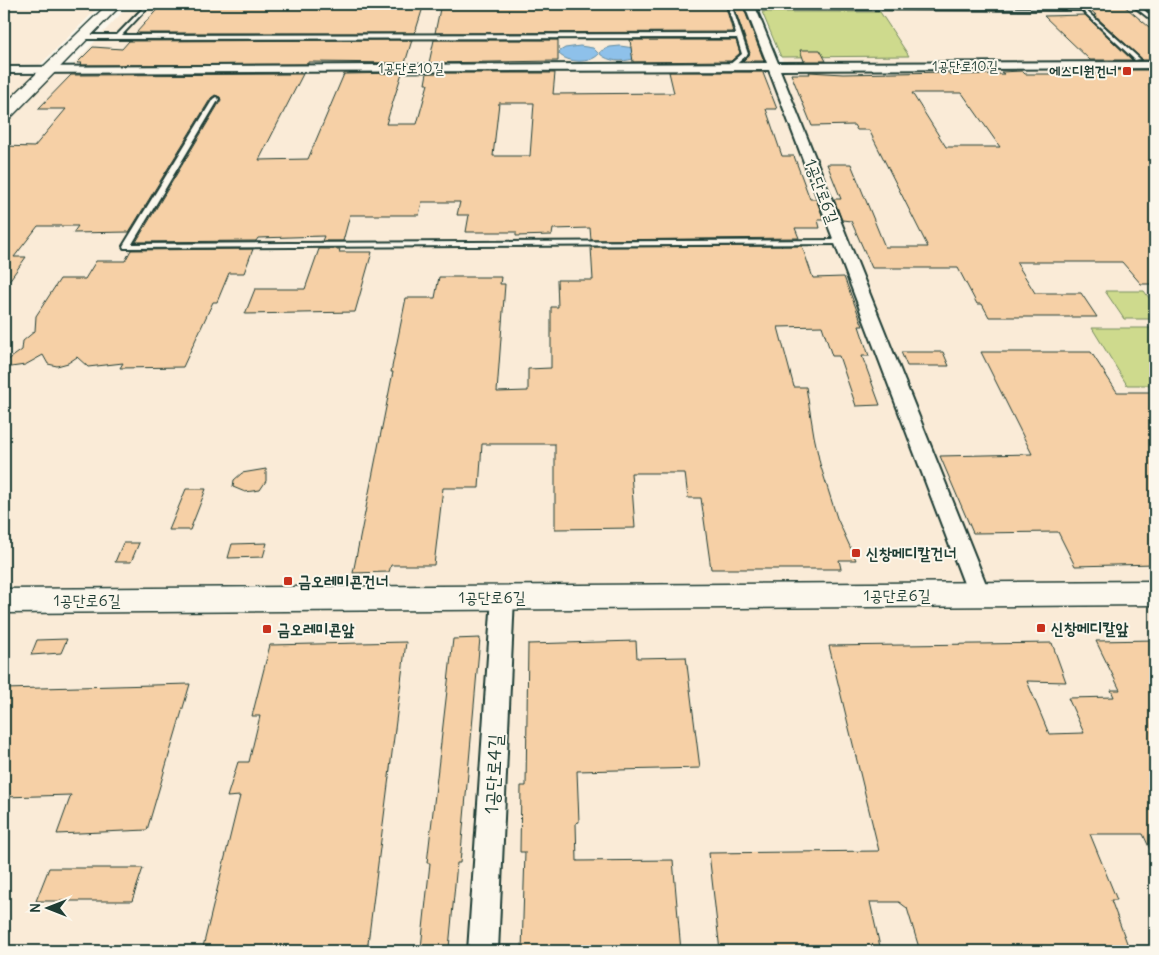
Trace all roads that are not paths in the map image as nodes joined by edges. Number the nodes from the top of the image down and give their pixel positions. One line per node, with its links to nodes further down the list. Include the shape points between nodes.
1 (115, 4): 13 (street)
2 (149, 4): 14 (lane)
3 (729, 4): 12 (lane)
4 (1052, 4): 10 (lane)
5 (1133, 4): 8 (lane)
6 (750, 6): 7 (lane); 18 (street)
7 (890, 6): 10 (lane)
8 (1139, 8): 9 (lane); 11 (lane)
9 (1155, 8)
10 (1057, 9): 15 (lane, via 1083,9)
11 (1155, 22)
12 (739, 36): 14 (lane); 17 (lane, via 745,54)
13 (81, 37): 14 (lane); 20 (street)
14 (118, 37)
15 (1137, 59)
16 (1155, 65): 18 (street, 1공단로10길)
17 (730, 67): 18 (street, 1공단로10길); 20 (street, 1공단로10길)
18 (774, 67): 23 (street, 1공단로6길)
19 (4, 70): 20 (street, 1공단로10길)
20 (48, 70): 22 (street)
21 (216, 99): 23 (lane, via 127,246)
22 (4, 114)
23 (842, 242): 25 (street, 1공단로6길)
24 (1155, 593): 25 (street, 1공단로6길)
25 (979, 594): 26 (street, 1공단로6길)
26 (503, 597): 27 (street, 1공단로6길); 28 (street, 1공단로4길)
27 (4, 601)
28 (483, 951)

